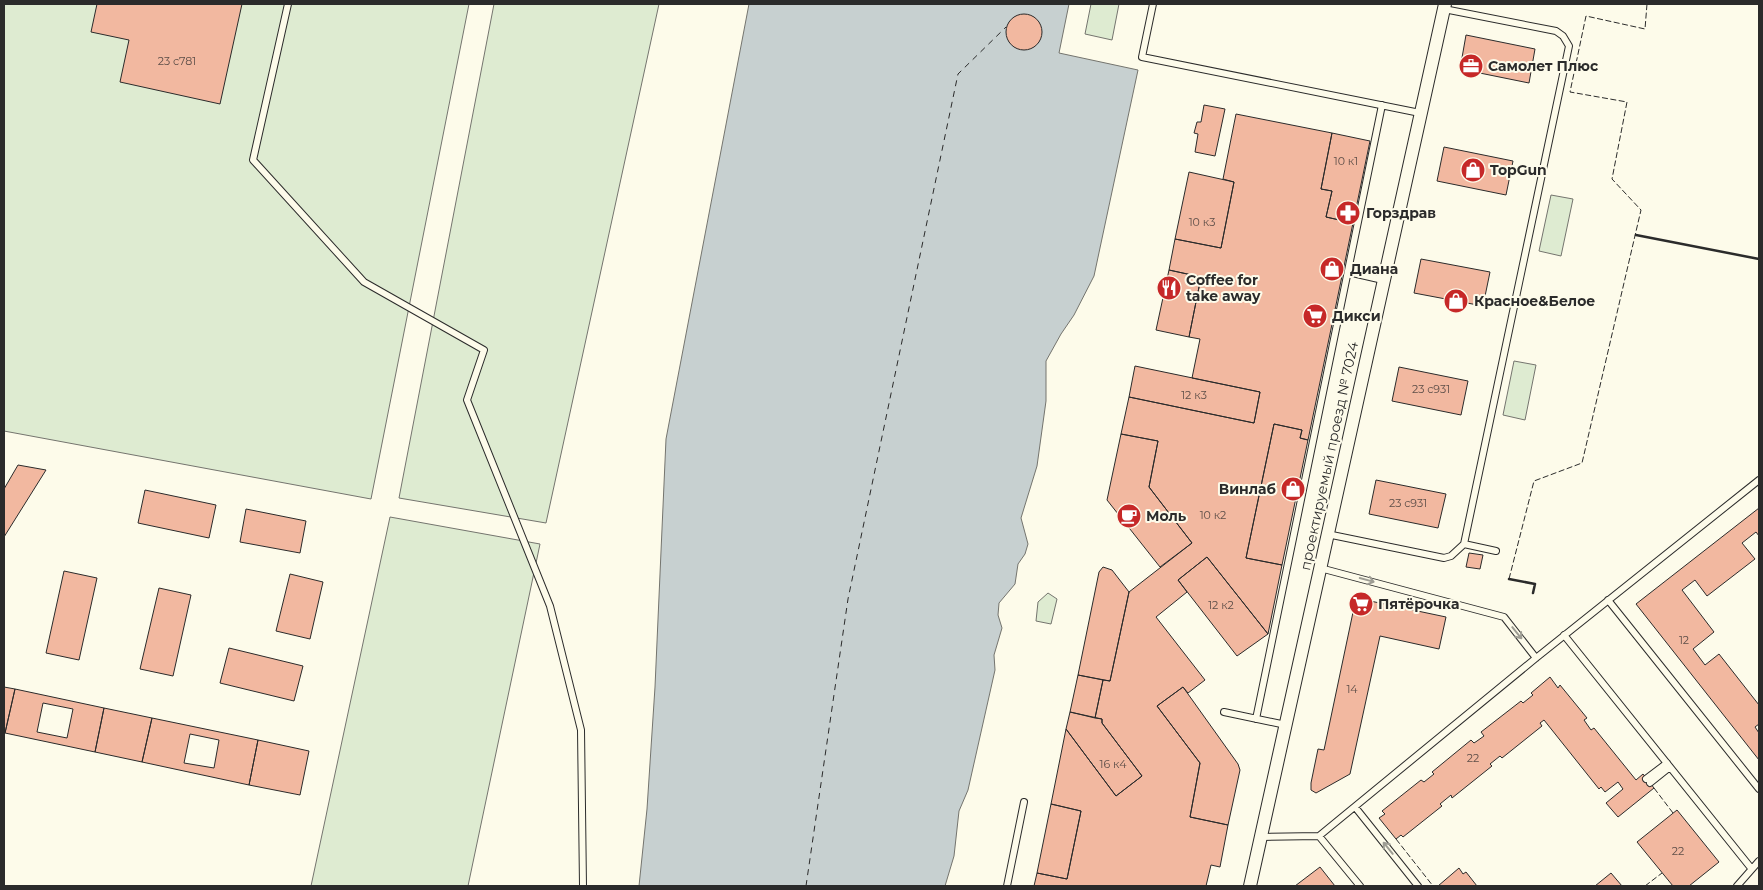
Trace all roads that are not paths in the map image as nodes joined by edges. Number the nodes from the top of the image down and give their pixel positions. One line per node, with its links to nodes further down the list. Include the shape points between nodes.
1 (288, 4): 28 (lane, via 253,160 364,282 484,350 467,400 550,606 581,730)
2 (1153, 4): 4 (lane, via 1142,56)
3 (1444, 6): 5 (street, проектируемый проезд № 7024); 10 (lane, via 1556,31 1569,46)
4 (1382, 106): 5 (lane); 6 (lane)
5 (1420, 114): 7 (street, проектируемый проезд № 7024)
6 (1348, 272): 7 (lane); 17 (lane)
7 (1383, 280): 9 (street, проектируемый проезд № 7024)
8 (1759, 480): 13 (lane)
9 (1327, 534): 10 (lane, via 1444,558); 12 (street, проектируемый проезд № 7024)
10 (1464, 544): 11 (lane)
11 (1496, 551)
12 (1320, 568): 15 (lane, one-way to 15, via 1504,617); 18 (street, проектируемый проезд № 7024)
13 (1608, 600): 14 (lane); 21 (lane)
14 (1564, 635): 15 (lane); 19 (lane)
15 (1536, 658): 23 (lane)
16 (1224, 712): 17 (lane)
17 (1256, 719): 18 (lane)
18 (1286, 725): 25 (street, проектируемый проезд № 7024)
19 (1669, 765): 20 (lane); 27 (lane)
20 (1648, 781)
21 (1759, 789)
22 (1024, 802): 29 (lane)
23 (1355, 807): 24 (lane); 32 (lane, one-way to 23)
24 (1319, 836): 25 (lane); 31 (lane)
25 (1261, 837): 30 (street, проектируемый проезд № 7024)
26 (1759, 861): 27 (lane)
27 (1751, 868): 33 (lane)
28 (583, 886)
29 (1007, 886)
30 (1250, 886)
31 (1360, 886)
32 (1418, 886)
33 (1737, 886)

